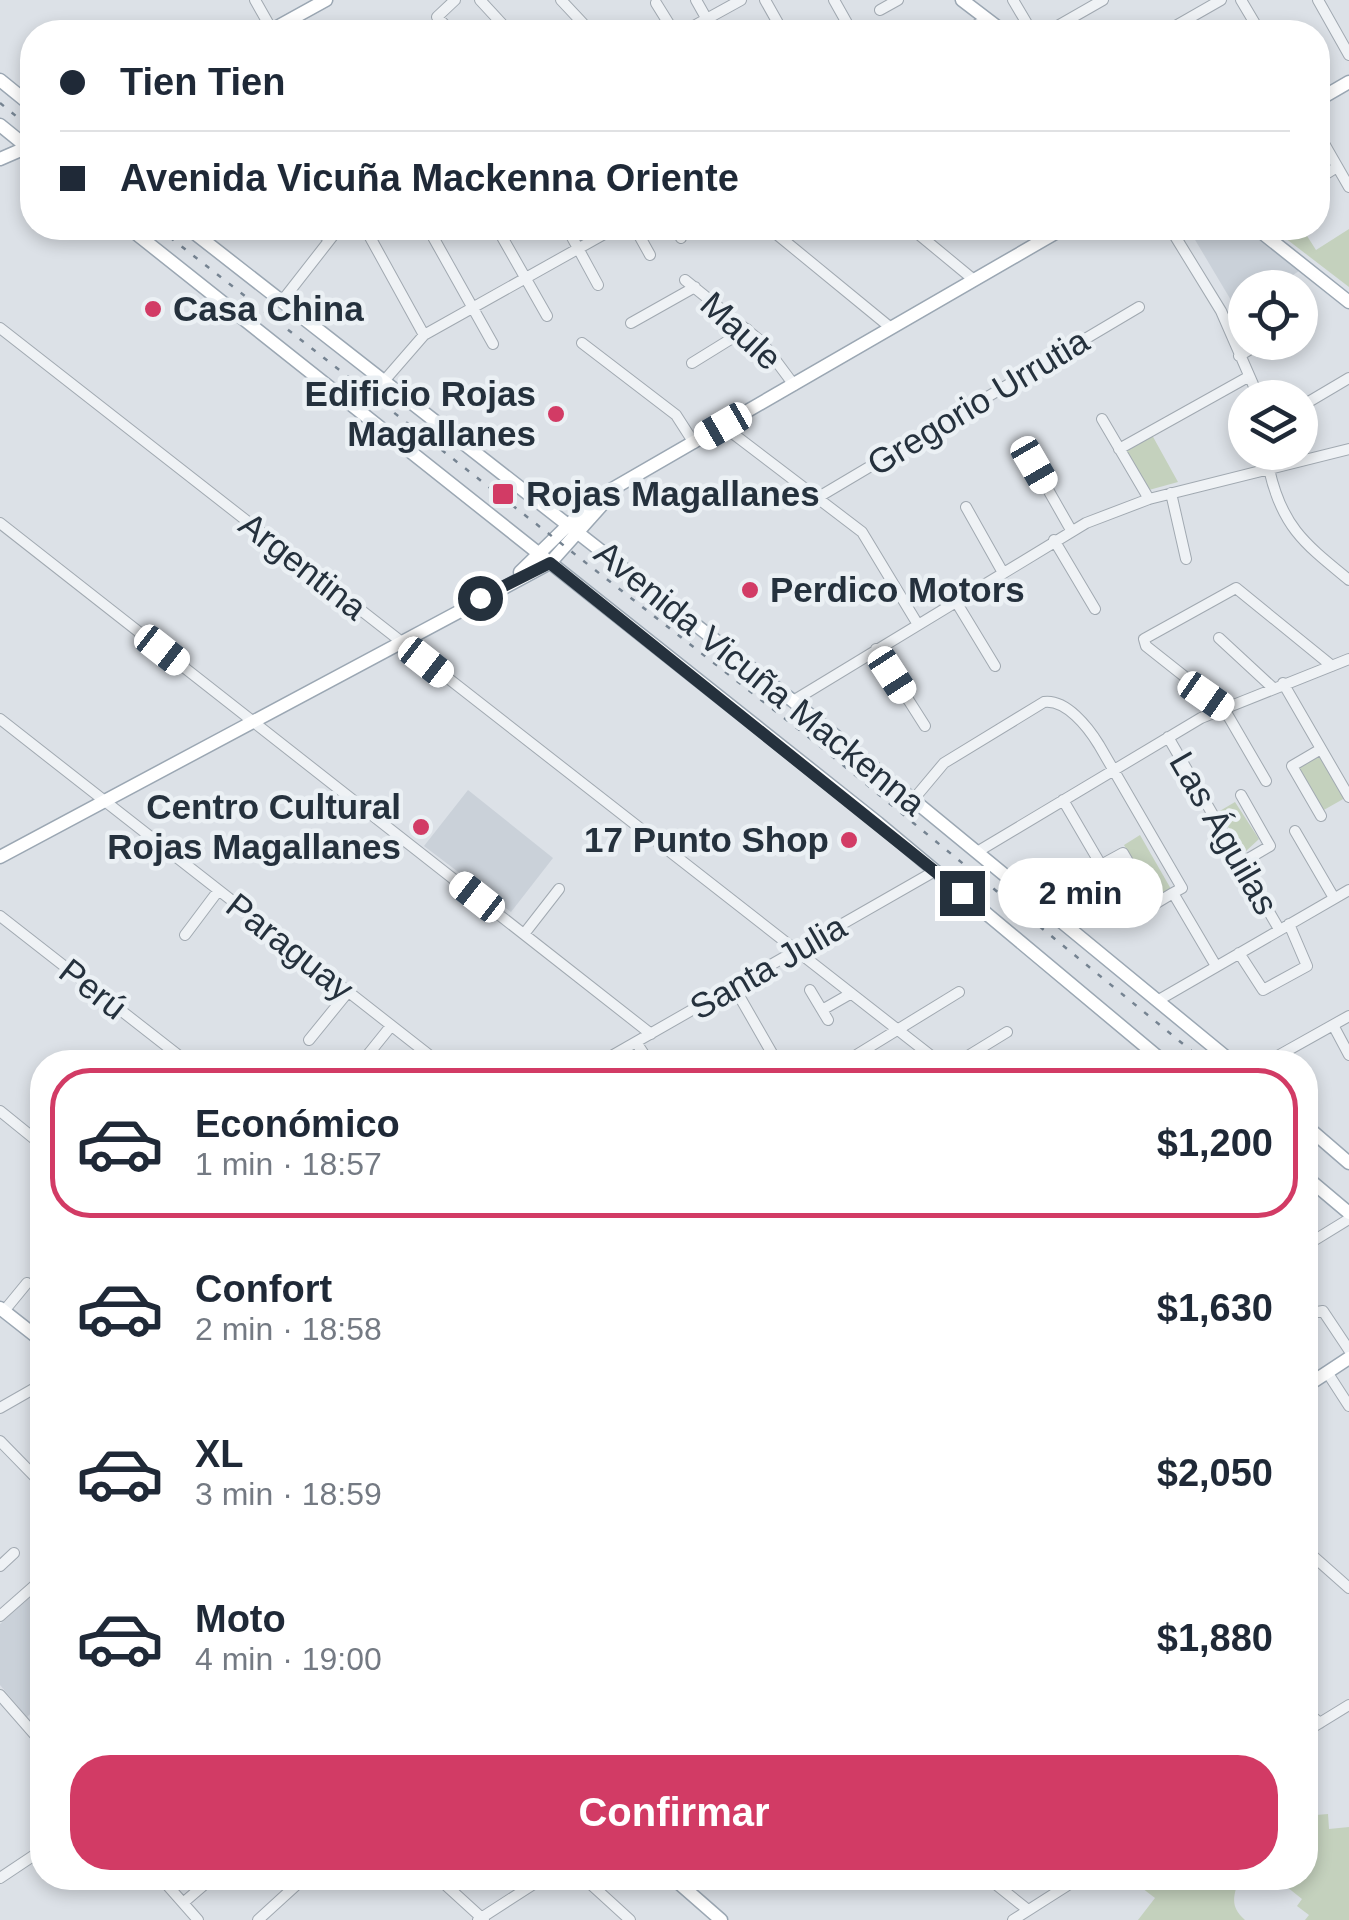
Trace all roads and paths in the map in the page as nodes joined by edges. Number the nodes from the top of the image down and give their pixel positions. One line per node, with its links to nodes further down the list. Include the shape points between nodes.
1 (326, 0): 14 (main road)
2 (455, 0): 15 (street)
3 (561, 0): 16 (street)
4 (696, 0): 12 (street)
5 (741, 0): 12 (street)
6 (898, 0): 11 (street)
7 (962, 0): 13 (main road)
8 (1103, 0): 18 (street)
9 (1221, 0): 19 (street)
10 (656, 2): 17 (street)
11 (880, 10)
12 (706, 19)
13 (988, 19)
14 (290, 20)
15 (441, 20)
16 (580, 20)
17 (667, 20)
18 (1068, 20)
19 (1186, 20)
20 (1330, 21): 21 (street)
21 (1349, 55)
22 (0, 80): 23 (main road)
23 (20, 96)
24 (1330, 154): 25 (street)
25 (1337, 167): 26 (street); 27 (street)
26 (1330, 171)
27 (1349, 188)
28 (144, 240): 87 (main road)
29 (203, 240): 49 (main road, Avenida Vicuña Mackenna)
30 (329, 240): 49 (street)
31 (372, 240): 59 (street)
32 (435, 240): 51 (street)
33 (504, 240): 44 (street)
34 (573, 240): 42 (street)
35 (593, 240): 42 (street)
36 (642, 240): 43 (street)
37 (784, 240): 56 (street)
38 (926, 240): 46 (street)
39 (1036, 240): 46 (main road)
40 (1177, 240): 57 (street)
41 (1271, 240): 50 (main road)
42 (578, 248): 44 (street); 47 (street)
43 (650, 255)
44 (525, 278): 51 (street); 53 (street)
45 (685, 280): 48 (street, Maule)
46 (974, 280): 56 (main road)
47 (598, 285)
48 (695, 288): 54 (street); 58 (street, Maule)
49 (282, 301): 67 (main road, Avenida Vicuña Mackenna)
50 (1349, 302)
51 (472, 307): 59 (street); 61 (street)
52 (1139, 307): 80 (street, Gregorio Urrutia)
53 (546, 316)
54 (632, 323)
55 (0, 328): 95 (street, Argentina)
56 (891, 328): 68 (main road)
57 (1228, 328)
58 (747, 329): 63 (street); 68 (street, Maule)
59 (424, 334): 67 (street)
60 (582, 343): 72 (street, via 676,415)
61 (493, 344)
62 (1242, 360): 64 (street)
63 (692, 363)
64 (1248, 377): 66 (street); 73 (street)
65 (1349, 378): 69 (street)
66 (1250, 380)
67 (384, 381): 84 (main road, Avenida Vicuña Mackenna)
68 (794, 384): 71 (main road)
69 (1318, 396)
70 (1102, 419): 73 (street)
71 (723, 426): 72 (main road); 80 (street)
72 (694, 442): 84 (main road, via 618,486)
73 (1120, 449): 81 (street)
74 (1349, 450): 75 (street)
75 (1318, 455)
76 (1034, 465): 85 (street)
77 (1265, 470): 79 (street)
78 (1269, 470): 90 (street, via 1287,522)
79 (1171, 494): 81 (street); 88 (street)
80 (817, 498): 93 (street, via 868,538)
81 (1149, 499): 85 (street)
82 (966, 507): 89 (street)
83 (0, 523): 104 (street)
84 (572, 528): 87 (main road); 101 (main road, Avenida Vicuña Mackenna)
85 (1071, 530): 86 (street)
86 (1054, 540): 89 (street); 92 (street)
87 (546, 559): 95 (main road); 120 (main road)
88 (1186, 559)
89 (1002, 571): 91 (street)
90 (1349, 580)
91 (954, 600): 93 (street); 98 (street)
92 (1095, 608)
93 (918, 623): 96 (street)
94 (1219, 638): 100 (street)
95 (400, 642): 104 (main road); 130 (street, Argentina)
96 (876, 649): 101 (street); 105 (street)
97 (1349, 659): 99 (street)
98 (995, 666)
99 (1332, 666): 100 (street); 102 (street, via 1236,588 1144,640)
100 (1278, 685): 102 (street); 107 (street)
101 (793, 700): 112 (main road, Avenida Vicuña Mackenna)
102 (1223, 707): 106 (street); 109 (street)
103 (0, 719): 114 (street, Paraguay)
104 (252, 721): 114 (main road); 128 (street)
105 (925, 726)
106 (1168, 737): 108 (street); 119 (street, Las Águilas)
107 (1322, 749): 111 (street); 115 (street, via 1292,766)
108 (1114, 770): 112 (street, via 1086,725 1047,700 949,759); 113 (street); 123 (street, via 1182,888)
109 (1266, 781)
110 (1241, 795): 119 (street, via 1270,846)
111 (1349, 797)
112 (913, 800): 117 (main road, Avenida Vicuña Mackenna)
113 (1064, 800): 117 (street); 123 (street, via 1101,865 1123,853 1154,904)
114 (104, 801): 118 (main road); 122 (street, Paraguay)
115 (1322, 816)
116 (1295, 831): 124 (street)
117 (977, 852): 138 (main road, Avenida Vicuña Mackenna)
118 (0, 857)
119 (1241, 863): 127 (street, Las Águilas)
120 (936, 871): 130 (street, Santa Julia); 156 (main road)
121 (559, 890): 128 (street)
122 (218, 891): 129 (street); 135 (street, Paraguay)
123 (1173, 893): 132 (street)
124 (1341, 894): 125 (street); 127 (street)
125 (1349, 907)
126 (0, 916): 147 (street, Perú)
127 (1284, 927): 131 (street); 131 (street, Las Águilas, via 1307,966 1262,990)
128 (524, 934): 144 (street)
129 (185, 935)
130 (795, 952): 133 (street, Santa Julia); 137 (street, Argentina)
131 (1239, 953): 132 (street)
132 (1216, 966): 138 (street)
133 (734, 987): 144 (street, Santa Julia); 152 (street)
134 (810, 990): 137 (street, via 825,1015)
135 (348, 992): 141 (street, Paraguay); 145 (street)
136 (959, 992): 142 (street)
137 (850, 994): 142 (street, Argentina)
138 (1157, 1000): 157 (main road, Avenida Vicuña Mackenna)
139 (1349, 1016): 140 (street)
140 (1333, 1025): 158 (street); 159 (street)
141 (391, 1026): 148 (street); 149 (street, Paraguay)
142 (897, 1030): 153 (street); 154 (street, Argentina)
143 (1007, 1032): 155 (street)
144 (651, 1034): 146 (street, Santa Julia)
145 (309, 1040)
146 (636, 1042): 150 (street, Santa Julia); 151 (street)
147 (171, 1050)
148 (372, 1050)
149 (419, 1050)
150 (622, 1050)
151 (641, 1050)
152 (770, 1050)
153 (865, 1050)
154 (923, 1050)
155 (978, 1050)
156 (1150, 1050)
157 (1217, 1050)
158 (1288, 1050)
159 (1349, 1055)
160 (0, 1112): 161 (street)
161 (30, 1136)
162 (1318, 1136): 163 (main road)
163 (1349, 1163)
164 (1318, 1188): 165 (main road)
165 (1349, 1216): 166 (street)
166 (1318, 1237)
167 (27, 1284): 168 (street)
168 (2, 1310): 170 (main road)
169 (1318, 1312): 171 (street)
170 (30, 1332)
171 (1349, 1350)
172 (1349, 1358): 173 (main road)
173 (1327, 1372): 174 (main road); 176 (street)
174 (1318, 1378)
175 (30, 1391): 177 (street)
176 (1349, 1406)
177 (0, 1408)
178 (0, 1441): 179 (street)
179 (30, 1472)
180 (14, 1554): 182 (street)
181 (1318, 1561): 183 (street)
182 (0, 1566)
183 (1349, 1588)
184 (30, 1590): 185 (street)
185 (0, 1616)
186 (0, 1695): 189 (street)
187 (1349, 1705): 188 (street)
188 (1320, 1723)
189 (30, 1729)
190 (30, 1858): 191 (street)
191 (0, 1878)
192 (172, 1890): 201 (street)
193 (198, 1890): 201 (street)
194 (291, 1890): 206 (street)
195 (451, 1890): 204 (street)
196 (525, 1890): 204 (street)
197 (596, 1890): 203 (street)
198 (687, 1890): 207 (main road)
199 (1003, 1890): 202 (street)
200 (1059, 1890): 202 (street)
201 (183, 1903): 205 (street)
202 (1028, 1910): 208 (street)
203 (625, 1918)
204 (481, 1919)
205 (198, 1920)
206 (258, 1920)
207 (721, 1920)
208 (1013, 1920)

